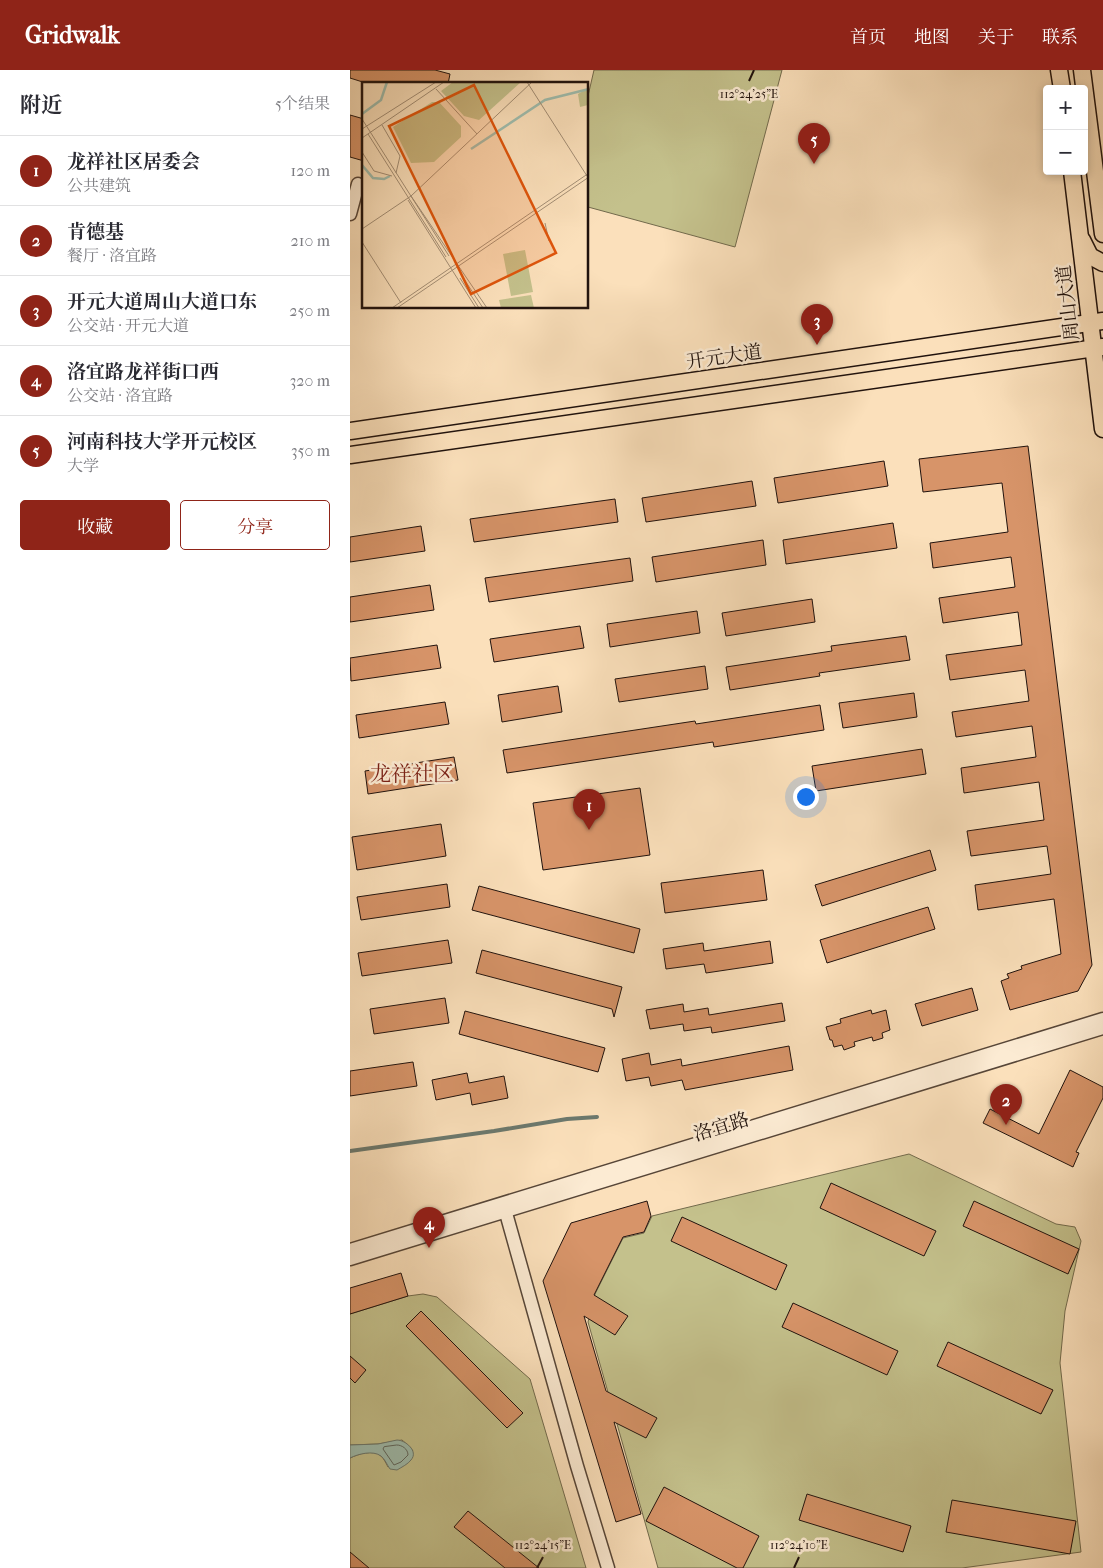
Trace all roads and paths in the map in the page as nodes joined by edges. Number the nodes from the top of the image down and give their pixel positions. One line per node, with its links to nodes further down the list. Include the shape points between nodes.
1 (1059, 70): 3 (main road)
2 (1082, 70): 7 (main road)
3 (1061, 85)
4 (1072, 175): 8 (main road, 周山大道)
5 (358, 184): 6 (street)
6 (350, 214)
7 (1103, 234)
8 (1080, 236): 9 (main road, via 1090,256); 10 (main road, 周山大道)
9 (1103, 263)
10 (1097, 322): 11 (main road, 周山大道); 14 (main road, 开元大道)
11 (1098, 347): 12 (main road, 周山大道); 15 (main road)
12 (1103, 425): 13 (main road, 周山大道)
13 (1103, 429)
14 (350, 431)
15 (350, 455)
16 (1103, 1019): 18 (street, 洛宜路)
17 (1103, 1028): 18 (street, 洛宜路)
18 (505, 1208): 19 (street, 洛宜路); 20 (street, 洛宜路); 21 (street)
19 (350, 1250)
20 (350, 1259)
21 (608, 1568)

